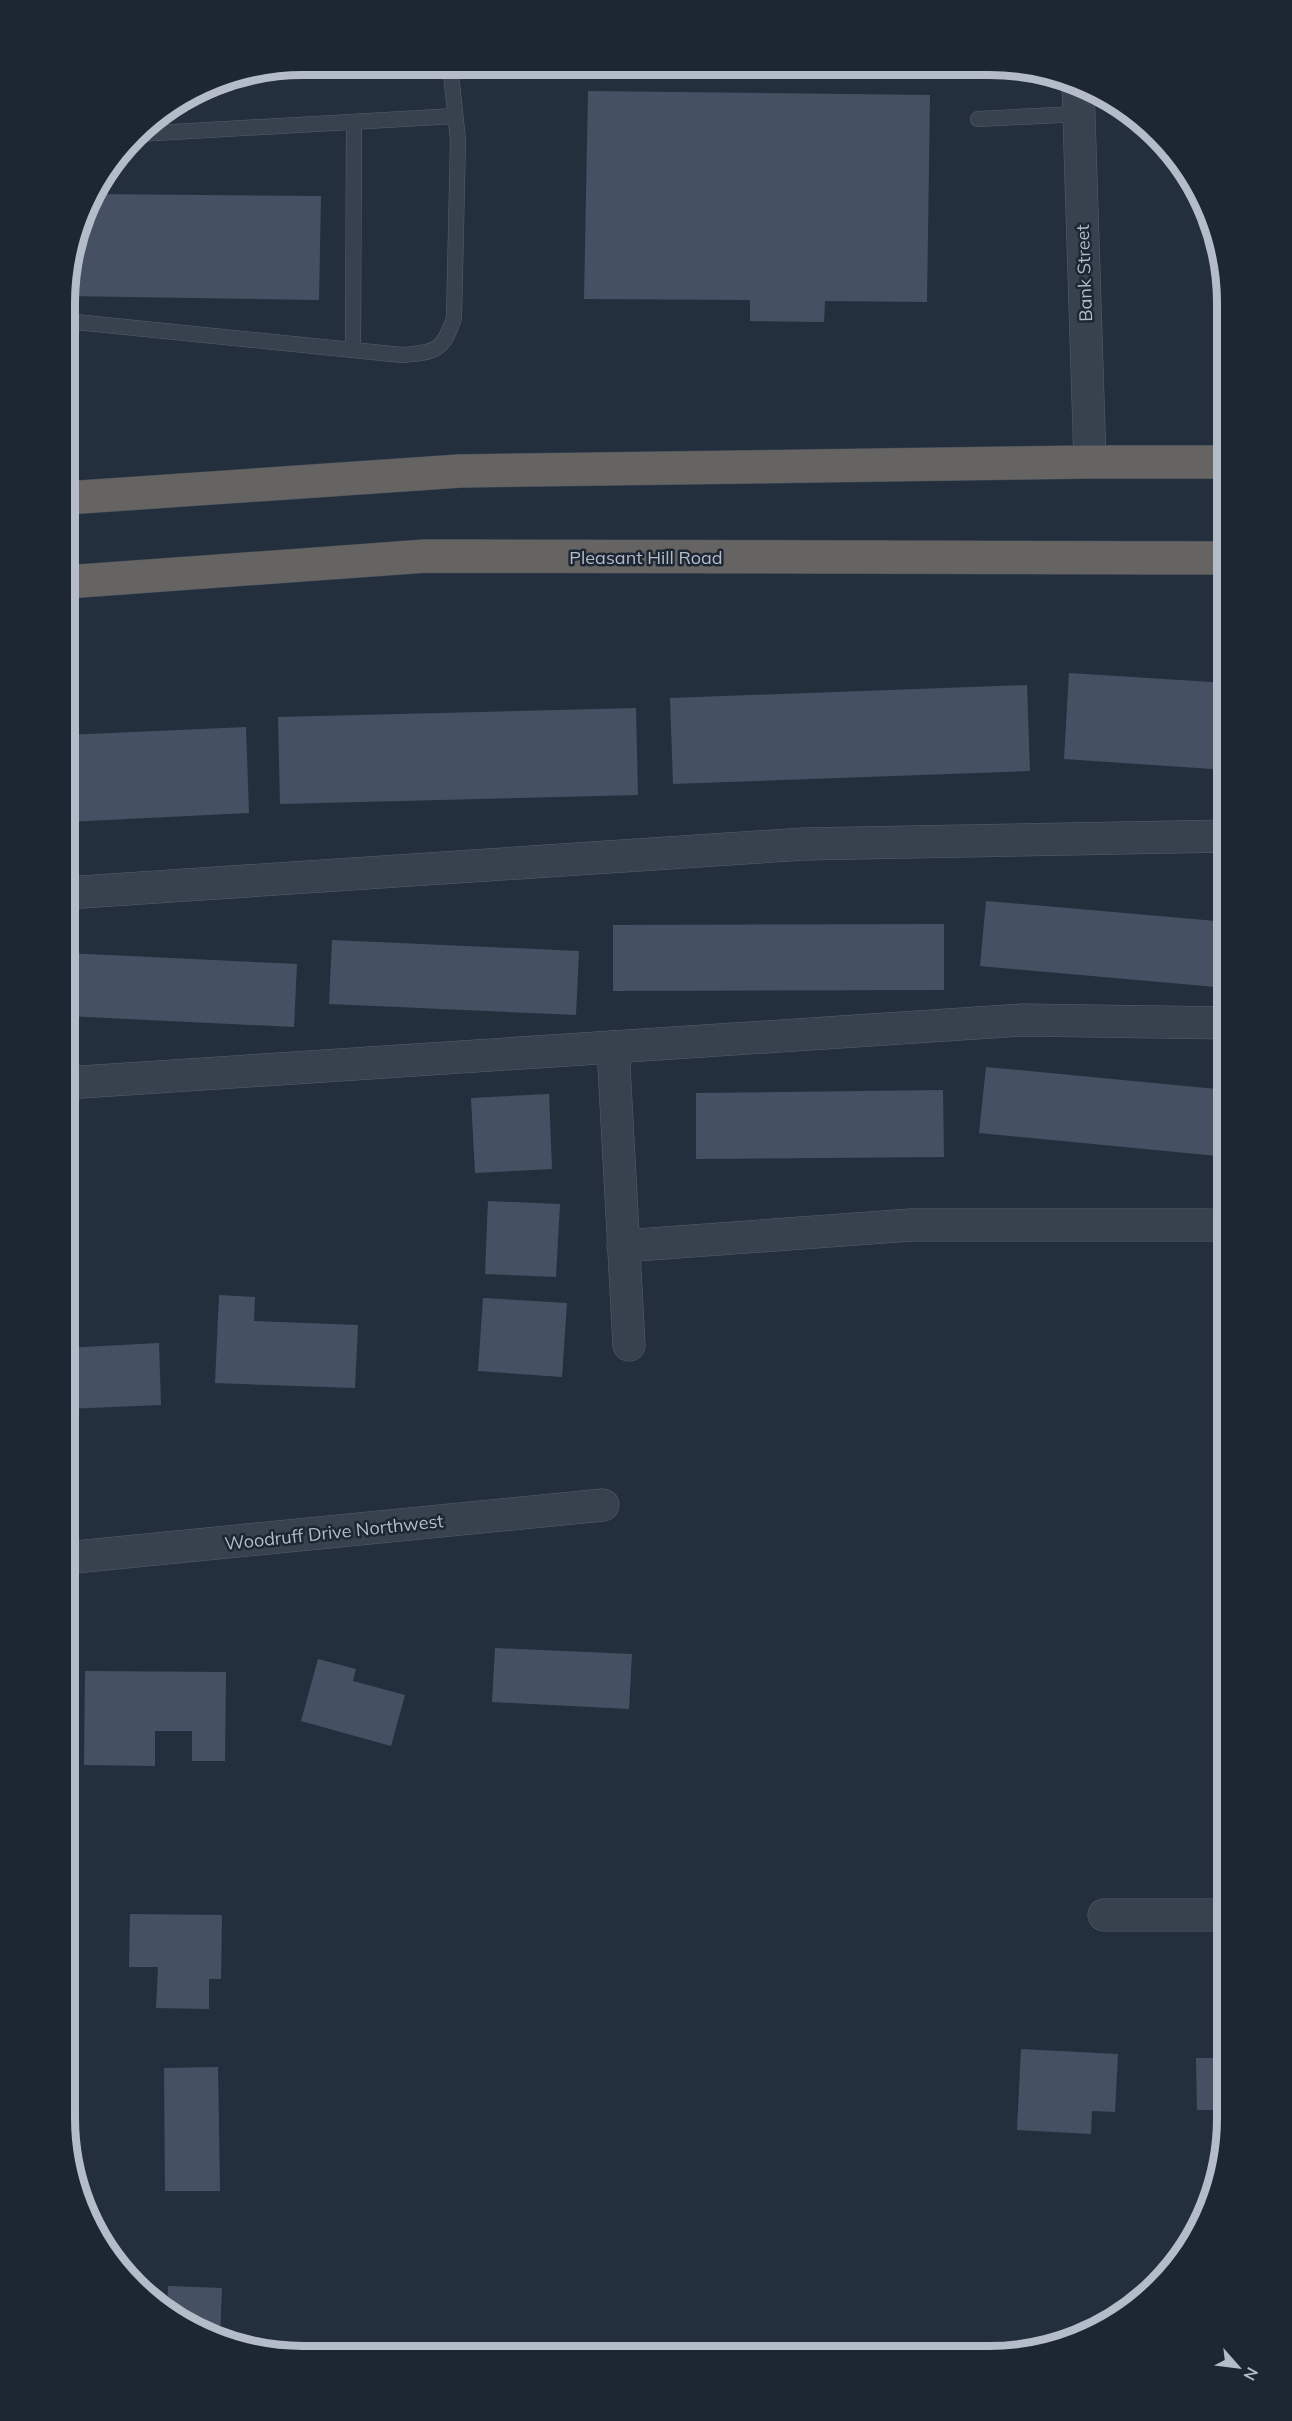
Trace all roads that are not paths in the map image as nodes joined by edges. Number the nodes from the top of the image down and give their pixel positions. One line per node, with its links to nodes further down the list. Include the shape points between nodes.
1 (451, 75): 3 (lane)
2 (1078, 99): 4 (lane); 9 (street, Bank Street)
3 (455, 116): 5 (lane); 8 (lane, via 458,140 454,318 447,339 429,353 402,355)
4 (978, 119)
5 (354, 122): 6 (lane); 8 (lane)
6 (152, 133)
7 (75, 322): 8 (lane)
8 (353, 348)
9 (1090, 462): 10 (highway); 11 (highway, via 460,471)
10 (1217, 462)
11 (75, 497)
12 (1217, 558): 13 (highway, Pleasant Hill Road, via 426,556)
13 (75, 581)
14 (1217, 836): 15 (street, via 804,844)
15 (75, 892)
16 (1217, 1023): 17 (street, via 1023,1020)
17 (613, 1047): 18 (street); 20 (street)
18 (75, 1082)
19 (1217, 1225): 20 (street, via 911,1225)
20 (623, 1246): 21 (street)
21 (629, 1345)
22 (603, 1505): 23 (street, Woodruff Drive Northwest)
23 (75, 1557)
24 (1104, 1915): 25 (street)
25 (1217, 1915)

